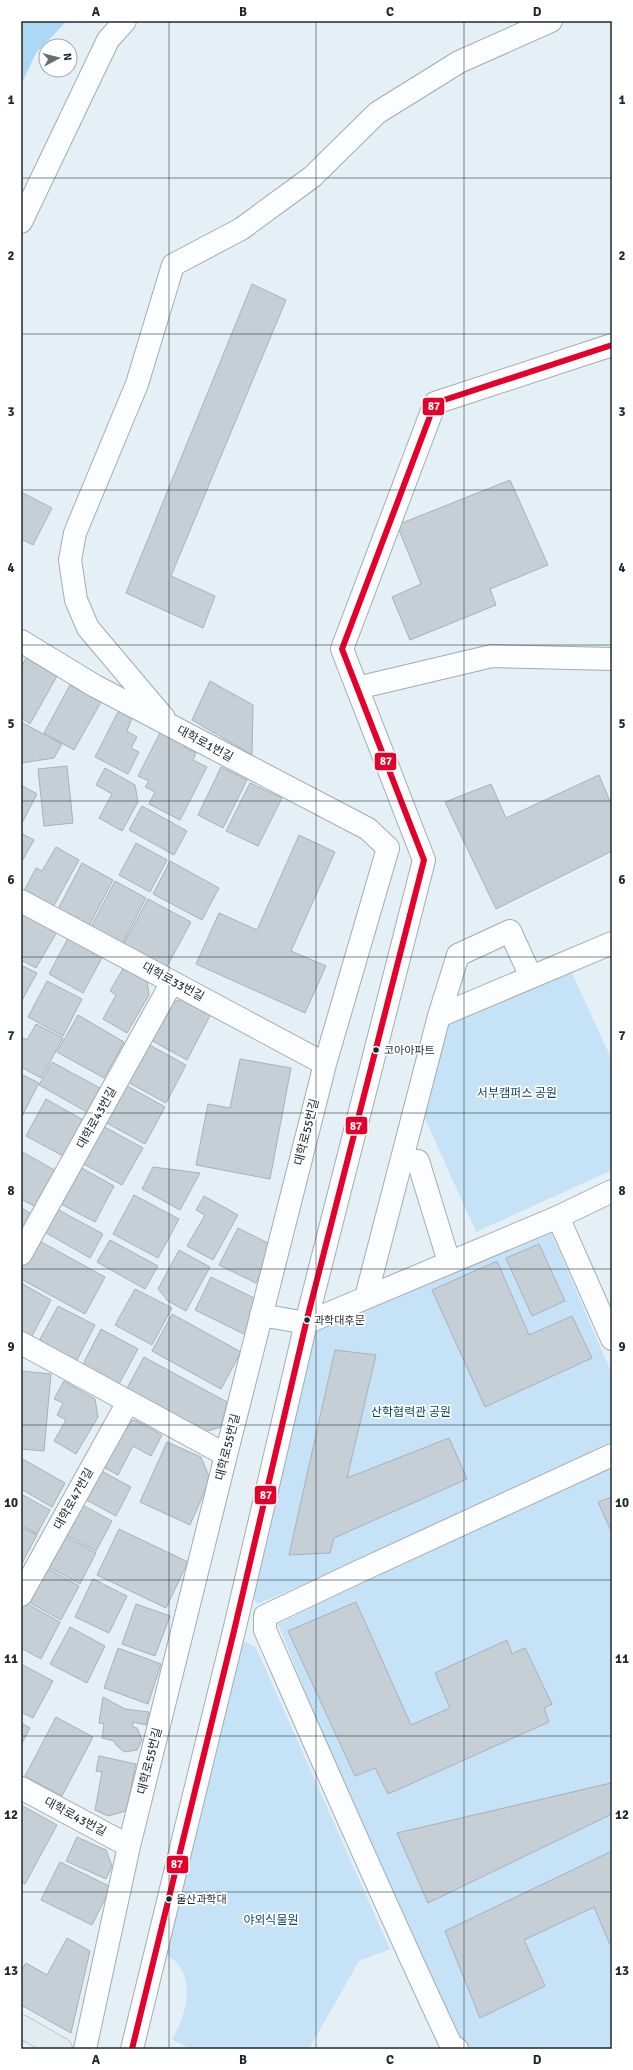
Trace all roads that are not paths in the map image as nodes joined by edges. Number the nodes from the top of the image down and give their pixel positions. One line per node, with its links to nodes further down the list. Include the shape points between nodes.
1 (125, 21): 3 (street, via 108,40)
2 (551, 21): 8 (street, via 459,62 377,113 312,177 241,229 173,265 137,384 74,533 70,560 76,600 88,628)
3 (21, 222)
4 (612, 345): 7 (street, via 435,403 342,649)
5 (21, 641): 8 (street, 대학로1번길, via 95,686)
6 (612, 659): 7 (street, via 492,656)
7 (357, 688): 23 (street, via 424,860)
8 (171, 726): 9 (street, 대학로1번길, via 368,829)
9 (388, 848): 15 (street, 대학로55번길)
10 (21, 901): 13 (street, 대학로33번길)
11 (612, 943): 12 (street)
12 (531, 977): 14 (street); 14 (street, via 510,931 458,955)
13 (172, 982): 15 (street, 대학로33번길); 19 (street, 대학로43번길)
14 (439, 1016): 16 (street)
15 (325, 1064): 22 (street, 대학로55번길)
16 (402, 1160): 20 (street, via 418,1161); 21 (street)
17 (612, 1191): 18 (street)
18 (558, 1216): 20 (street); 24 (street)
19 (21, 1254)
20 (449, 1262): 21 (street)
21 (366, 1297): 23 (street)
22 (261, 1315): 23 (street); 27 (street, 대학로55번길)
23 (306, 1323): 31 (street)
24 (612, 1339)
25 (21, 1343): 26 (street)
26 (128, 1402): 27 (street); 29 (street, 대학로47번길)
27 (226, 1455): 33 (street, 대학로55번길)
28 (612, 1455): 30 (street)
29 (21, 1596)
30 (265, 1616): 31 (street); 38 (street, via 265,1630 364,1858 451,2045)
31 (234, 1631): 37 (street)
32 (21, 1788): 33 (street, 대학로43번길)
33 (129, 1846): 36 (street, 대학로55번길)
34 (21, 2026): 35 (main road)
35 (61, 2049)
36 (85, 2049)
37 (132, 2049)
38 (457, 2049)

